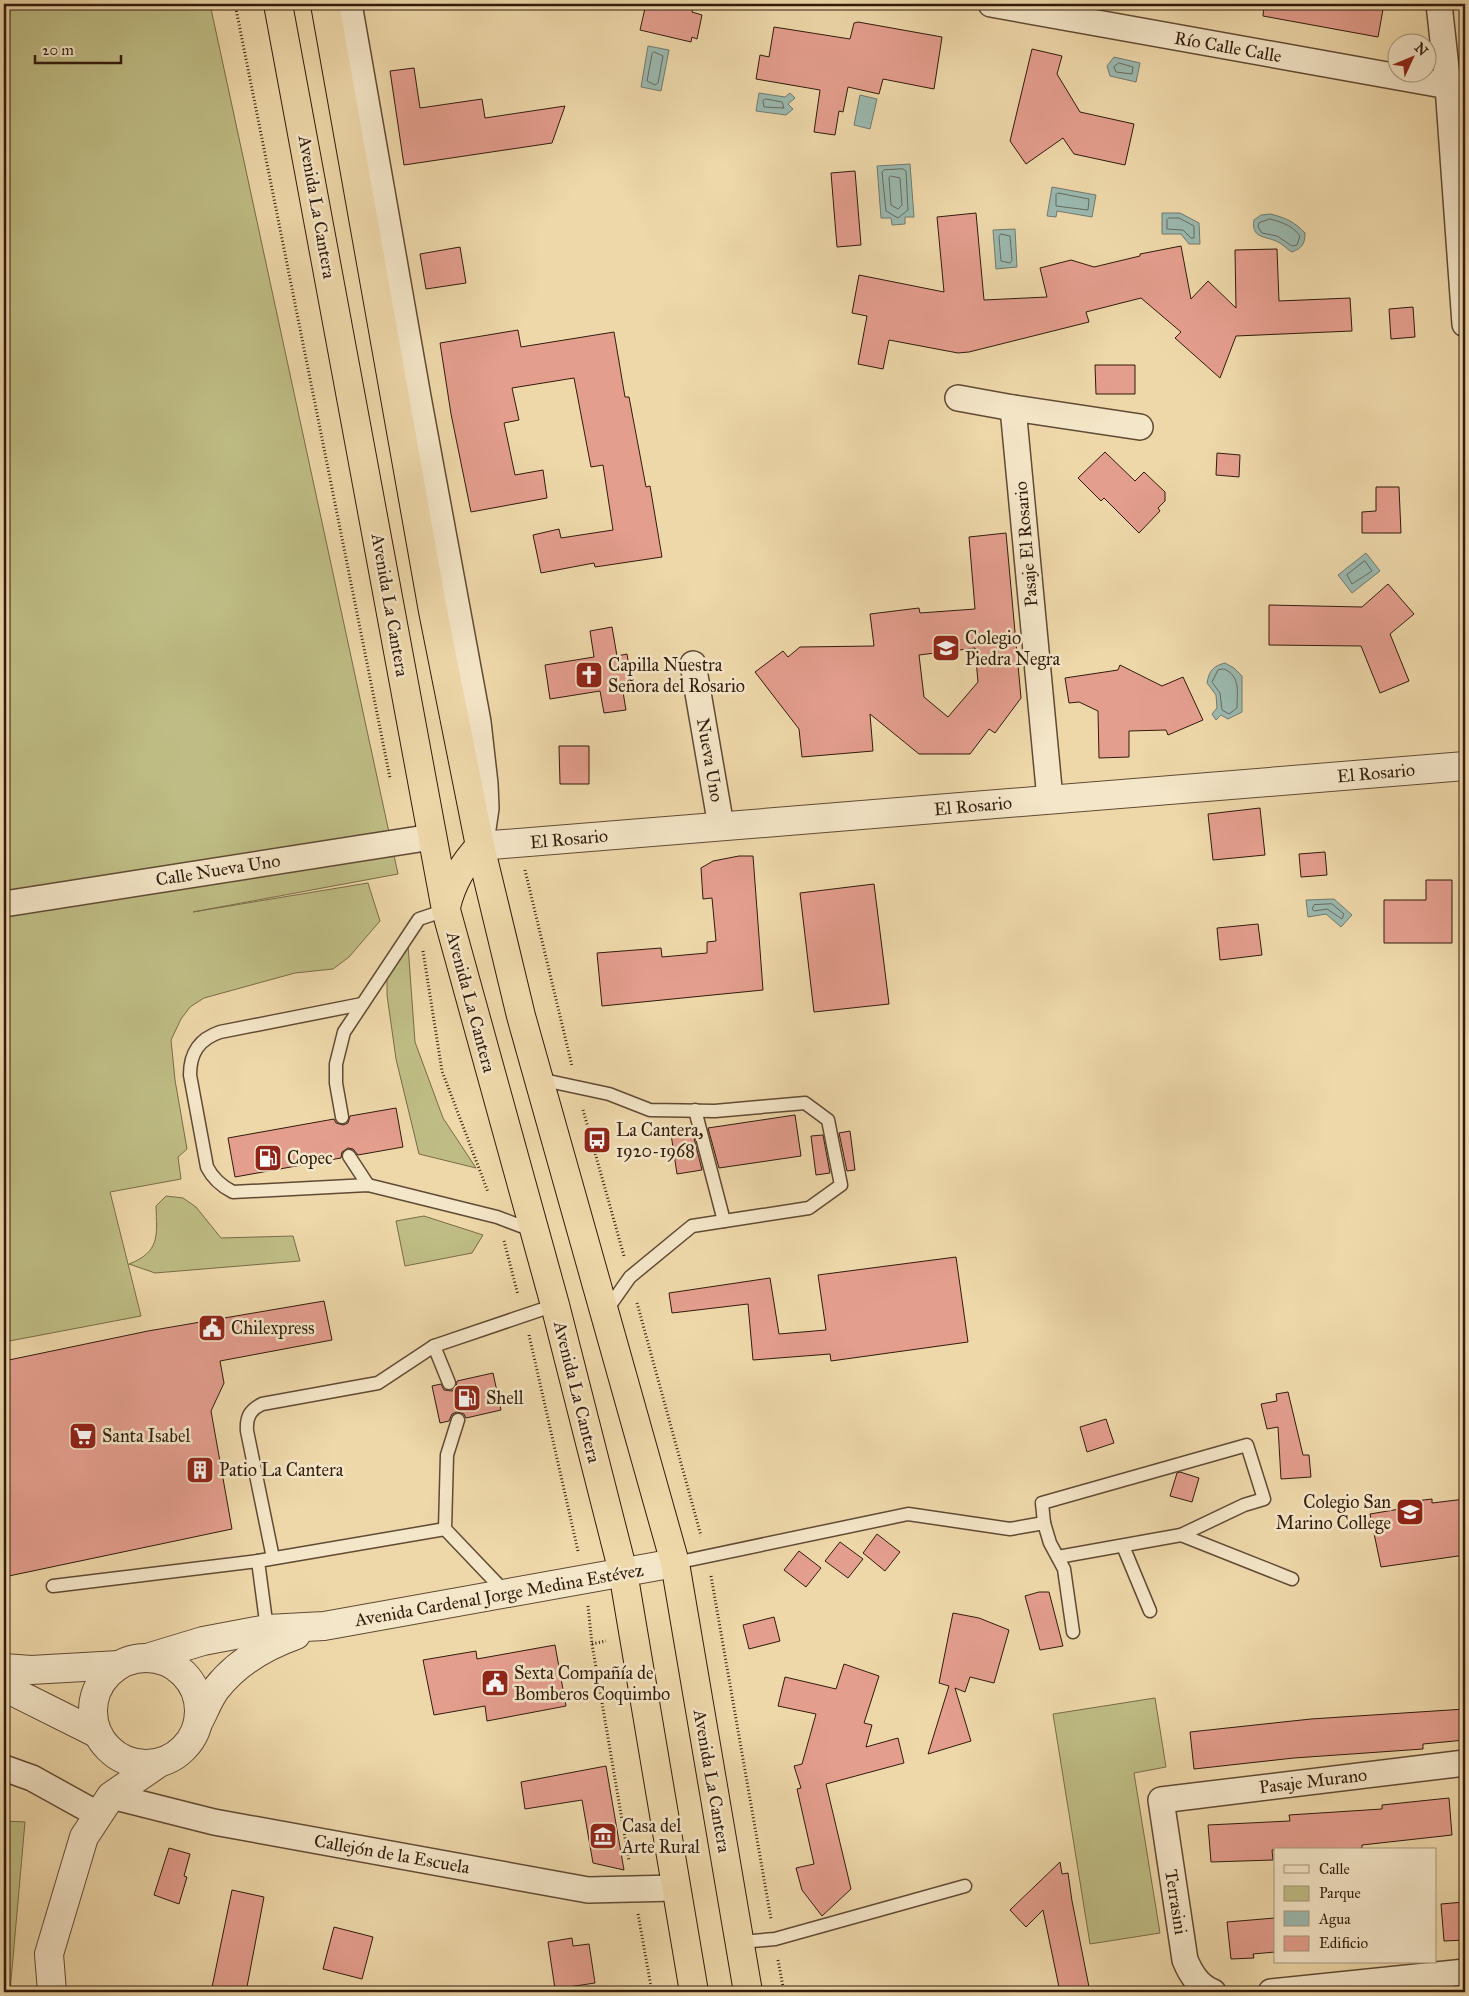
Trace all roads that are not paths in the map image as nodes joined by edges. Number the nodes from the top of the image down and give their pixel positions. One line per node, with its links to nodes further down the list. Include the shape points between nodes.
1 (278, 4): 15 (highway, Avenida La Cantera)
2 (325, 4): 16 (highway, Avenida La Cantera, via 433,611)
3 (349, 4): 16 (street, Avenida La Cantera, via 478,722 486,808)
4 (991, 4): 6 (street, Río Calle Calle)
5 (1439, 4): 6 (street)
6 (1457, 88): 7 (street)
7 (1465, 324)
8 (958, 398): 9 (street)
9 (1013, 408): 10 (street); 13 (street, Pasaje El Rosario)
10 (1140, 427)
11 (693, 664): 14 (street, Nueva Uno)
12 (1465, 766): 13 (street, El Rosario)
13 (1050, 800): 14 (street, El Rosario)
14 (722, 826): 16 (street, El Rosario)
15 (432, 837): 17 (street, Calle Nueva Uno); 18 (highway, Avenida La Cantera)
16 (480, 846): 18 (highway, via 459,871 450,889); 20 (highway, Avenida La Cantera)
17 (4, 904)
18 (446, 910): 19 (lane, via 418,919); 26 (highway, Avenida La Cantera)
19 (362, 1004): 22 (lane, via 344,1032 336,1064); 24 (lane, via 210,1036 193,1052 190,1075 207,1167 224,1188 233,1192)
20 (539, 1080): 21 (lane, via 609,1094 650,1110); 28 (highway, Avenida La Cantera)
21 (695, 1110): 25 (lane); 25 (lane, via 805,1103 828,1120 841,1184 809,1208)
22 (342, 1117)
23 (350, 1156): 24 (lane)
24 (368, 1185): 26 (lane, via 497,1217)
25 (724, 1221): 28 (lane, via 692,1226 630,1277)
26 (534, 1231): 27 (highway, Avenida La Cantera)
27 (554, 1305): 29 (lane); 40 (highway, Avenida La Cantera)
28 (605, 1313): 39 (highway, Avenida La Cantera)
29 (434, 1346): 30 (lane); 36 (lane, via 378,1383 262,1404 249,1414 247,1430)
30 (449, 1383)
31 (458, 1420): 33 (lane, via 447,1455)
32 (1044, 1523): 34 (lane, via 1042,1503 1247,1445 1264,1499); 37 (lane); 39 (lane, via 1010,1529 908,1514)
33 (445, 1529): 36 (lane); 43 (lane)
34 (1180, 1535): 35 (lane); 41 (lane)
35 (1123, 1546): 37 (lane); 44 (lane)
36 (273, 1558): 38 (lane)
37 (1058, 1558): 47 (lane, via 1064,1569)
38 (258, 1561): 42 (lane); 46 (lane)
39 (675, 1563): 40 (street, Avenida Cardenal Jorge Medina Estévez); 61 (highway, Avenida La Cantera)
40 (623, 1572): 43 (street, Avenida Cardenal Jorge Medina Estévez); 60 (highway, Avenida La Cantera)
41 (1292, 1579)
42 (53, 1586)
43 (506, 1594): 45 (street, Avenida Cardenal Jorge Medina Estévez)
44 (1150, 1611)
45 (324, 1626): 46 (street, Avenida Cardenal Jorge Medina Estévez); 52 (street, Avenida Cardenal Jorge Medina Estévez, via 275,1642 242,1662 216,1689)
46 (266, 1629): 48 (street, Avenida Cardenal Jorge Medina Estévez, via 204,1641)
47 (1073, 1632)
48 (147, 1658): 49 (street, Avenida Cardenal Jorge Medina Estévez); 52 (street, Avenida Cardenal Jorge Medina Estévez, via 166,1661 182,1672 194,1687 199,1705)
49 (118, 1665): 50 (street, Avenida Cardenal Jorge Medina Estévez, via 31,1670); 53 (street, via 98,1688 94,1703 93,1719)
50 (4, 1668)
51 (4, 1687): 53 (street)
52 (198, 1724): 55 (street, Avenida Cardenal Jorge Medina Estévez, via 184,1748)
53 (104, 1742): 55 (street, via 124,1759 142,1764); 58 (street)
54 (1465, 1762): 57 (street, Pasaje Murano)
55 (159, 1763): 58 (street, Avenida Cardenal Jorge Medina Estévez)
56 (4, 1768): 58 (street, Callejón de la Escuela, via 32,1778 64,1798)
57 (1161, 1800): 67 (street, Terrasini, via 1185,1960 1199,1984)
58 (104, 1805): 60 (street, Callejón de la Escuela, via 588,1890); 64 (street, Avenida Cardenal Jorge Medina Estévez, via 84,1836 49,1954)
59 (966, 1886): 61 (lane, via 775,1938)
60 (676, 1888): 65 (highway, Avenida La Cantera)
61 (740, 1942): 66 (highway, Avenida La Cantera)
62 (1465, 1972): 63 (street)
63 (1435, 1984): 68 (street)
64 (52, 1992)
65 (694, 1992)
66 (748, 1992)
67 (1213, 1992)
68 (1271, 1992)

